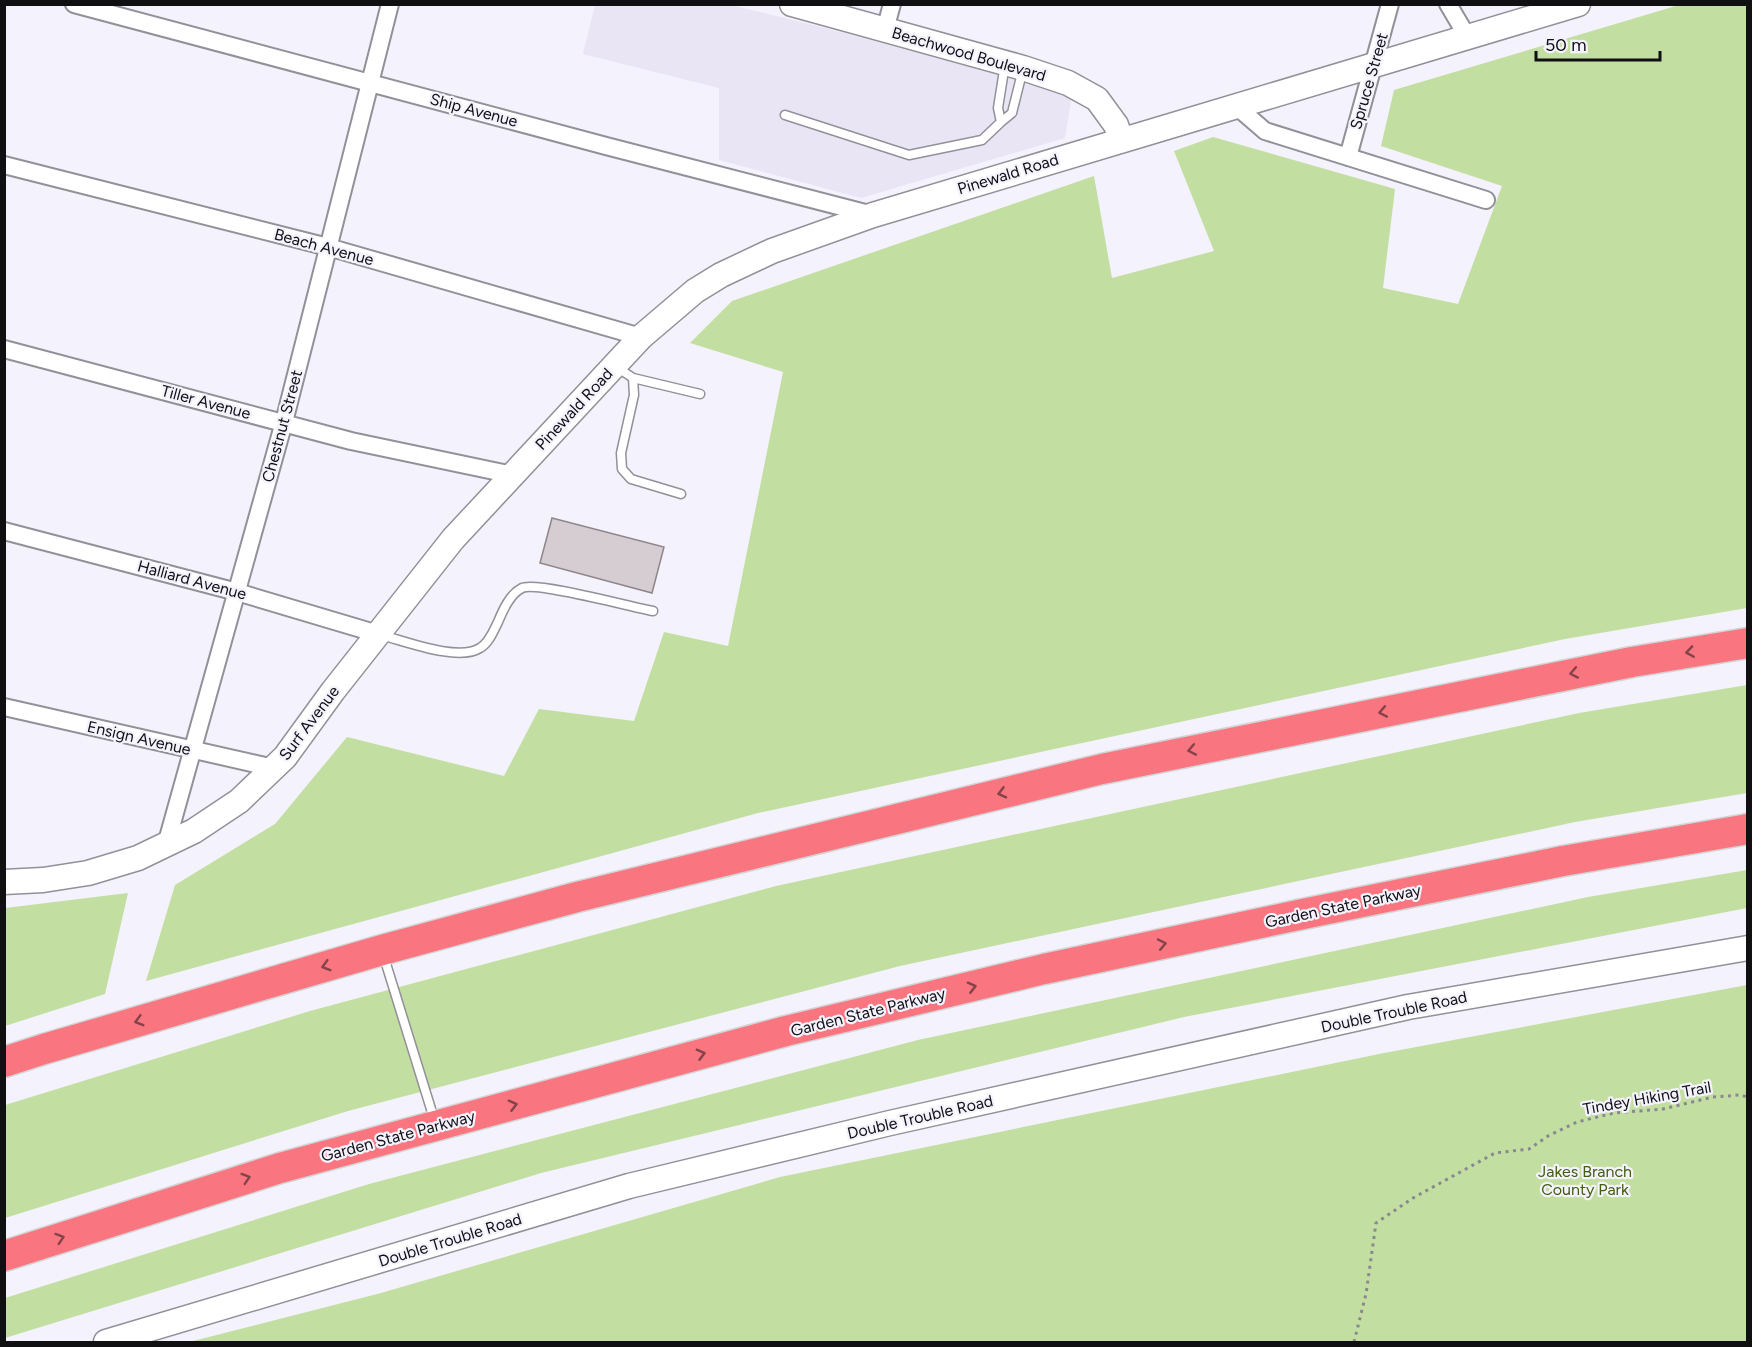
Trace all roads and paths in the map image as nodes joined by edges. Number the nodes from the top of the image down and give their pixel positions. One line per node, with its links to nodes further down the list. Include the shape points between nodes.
1 (74, 4): 12 (street, Ship Avenue)
2 (390, 4): 12 (street, Chestnut Street)
3 (792, 4): 8 (main road, Beachwood Boulevard)
4 (892, 4): 8 (street)
5 (1390, 4): 11 (street, Spruce Street)
6 (1448, 4): 9 (street)
7 (1578, 4): 9 (main road, Pinewald Road)
8 (885, 30): 10 (main road, Beachwood Boulevard)
9 (1468, 38): 11 (main road, Pinewald Road)
10 (1014, 66): 15 (lane, via 998,108); 15 (lane, via 1012,113); 16 (main road, Beachwood Boulevard, via 1068,83 1097,99 1116,125)
11 (1373, 67): 13 (main road, Pinewald Road); 17 (street, Spruce Street)
12 (370, 82): 20 (street, Ship Avenue); 21 (street, Chestnut Street)
13 (1236, 106): 16 (main road, Pinewald Road); 17 (street, via 1265,131)
14 (785, 115): 15 (lane, via 909,155 982,140)
15 (1001, 122)
16 (1121, 140): 20 (main road, Pinewald Road)
17 (1348, 157): 19 (street)
18 (4, 165): 21 (street, Beach Avenue)
19 (1486, 200)
20 (873, 215): 22 (main road, Pinewald Road, via 772,251 721,275 695,291)
21 (328, 247): 22 (street, Beach Avenue); 26 (street, Chestnut Street)
22 (641, 337): 24 (main road, Pinewald Road)
23 (4, 349): 26 (street, Tiller Avenue)
24 (624, 372): 25 (lane); 27 (main road, Pinewald Road); 28 (lane, via 634,395 621,453 622,469 631,479)
25 (700, 394)
26 (284, 422): 27 (street, Tiller Avenue, via 351,441); 30 (street, Chestnut Street)
27 (513, 475): 32 (main road, Surf Avenue, via 453,539)
28 (681, 494)
29 (4, 531): 30 (street, Halliard Avenue)
30 (237, 592): 32 (street, Halliard Avenue); 35 (street, Chestnut Street)
31 (653, 611): 32 (lane, via 542,586 522,588 511,598 481,648 468,652)
32 (378, 634): 36 (main road, Surf Avenue)
33 (1748, 643): 41 (highway, one-way to 41, via 1620,664 1102,769 577,897)
34 (4, 707): 35 (street, Ensign Avenue)
35 (193, 750): 36 (street, Ensign Avenue); 38 (street, Chestnut Street)
36 (274, 768): 38 (main road, Surf Avenue, via 239,801)
37 (1748, 829): 44 (highway, Garden State Parkway, one-way to 37, via 786,1032 1044,969 1551,864)
38 (166, 845): 39 (main road, Surf Avenue, via 88,873)
39 (4, 882)
40 (1748, 948): 46 (main road, Double Trouble Road, via 1408,1007 890,1123 629,1186)
41 (382, 950): 42 (highway, one-way to 42); 44 (lane)
42 (4, 1062)
43 (1748, 1096): 47 (path, Tindey Hiking Trail, via 1713,1097 1577,1122 1529,1149 1495,1153 1413,1198 1376,1223)
44 (436, 1125): 45 (highway, Garden State Parkway, one-way to 44, via 280,1168)
45 (4, 1256)
46 (106, 1342)
47 (1354, 1342)

